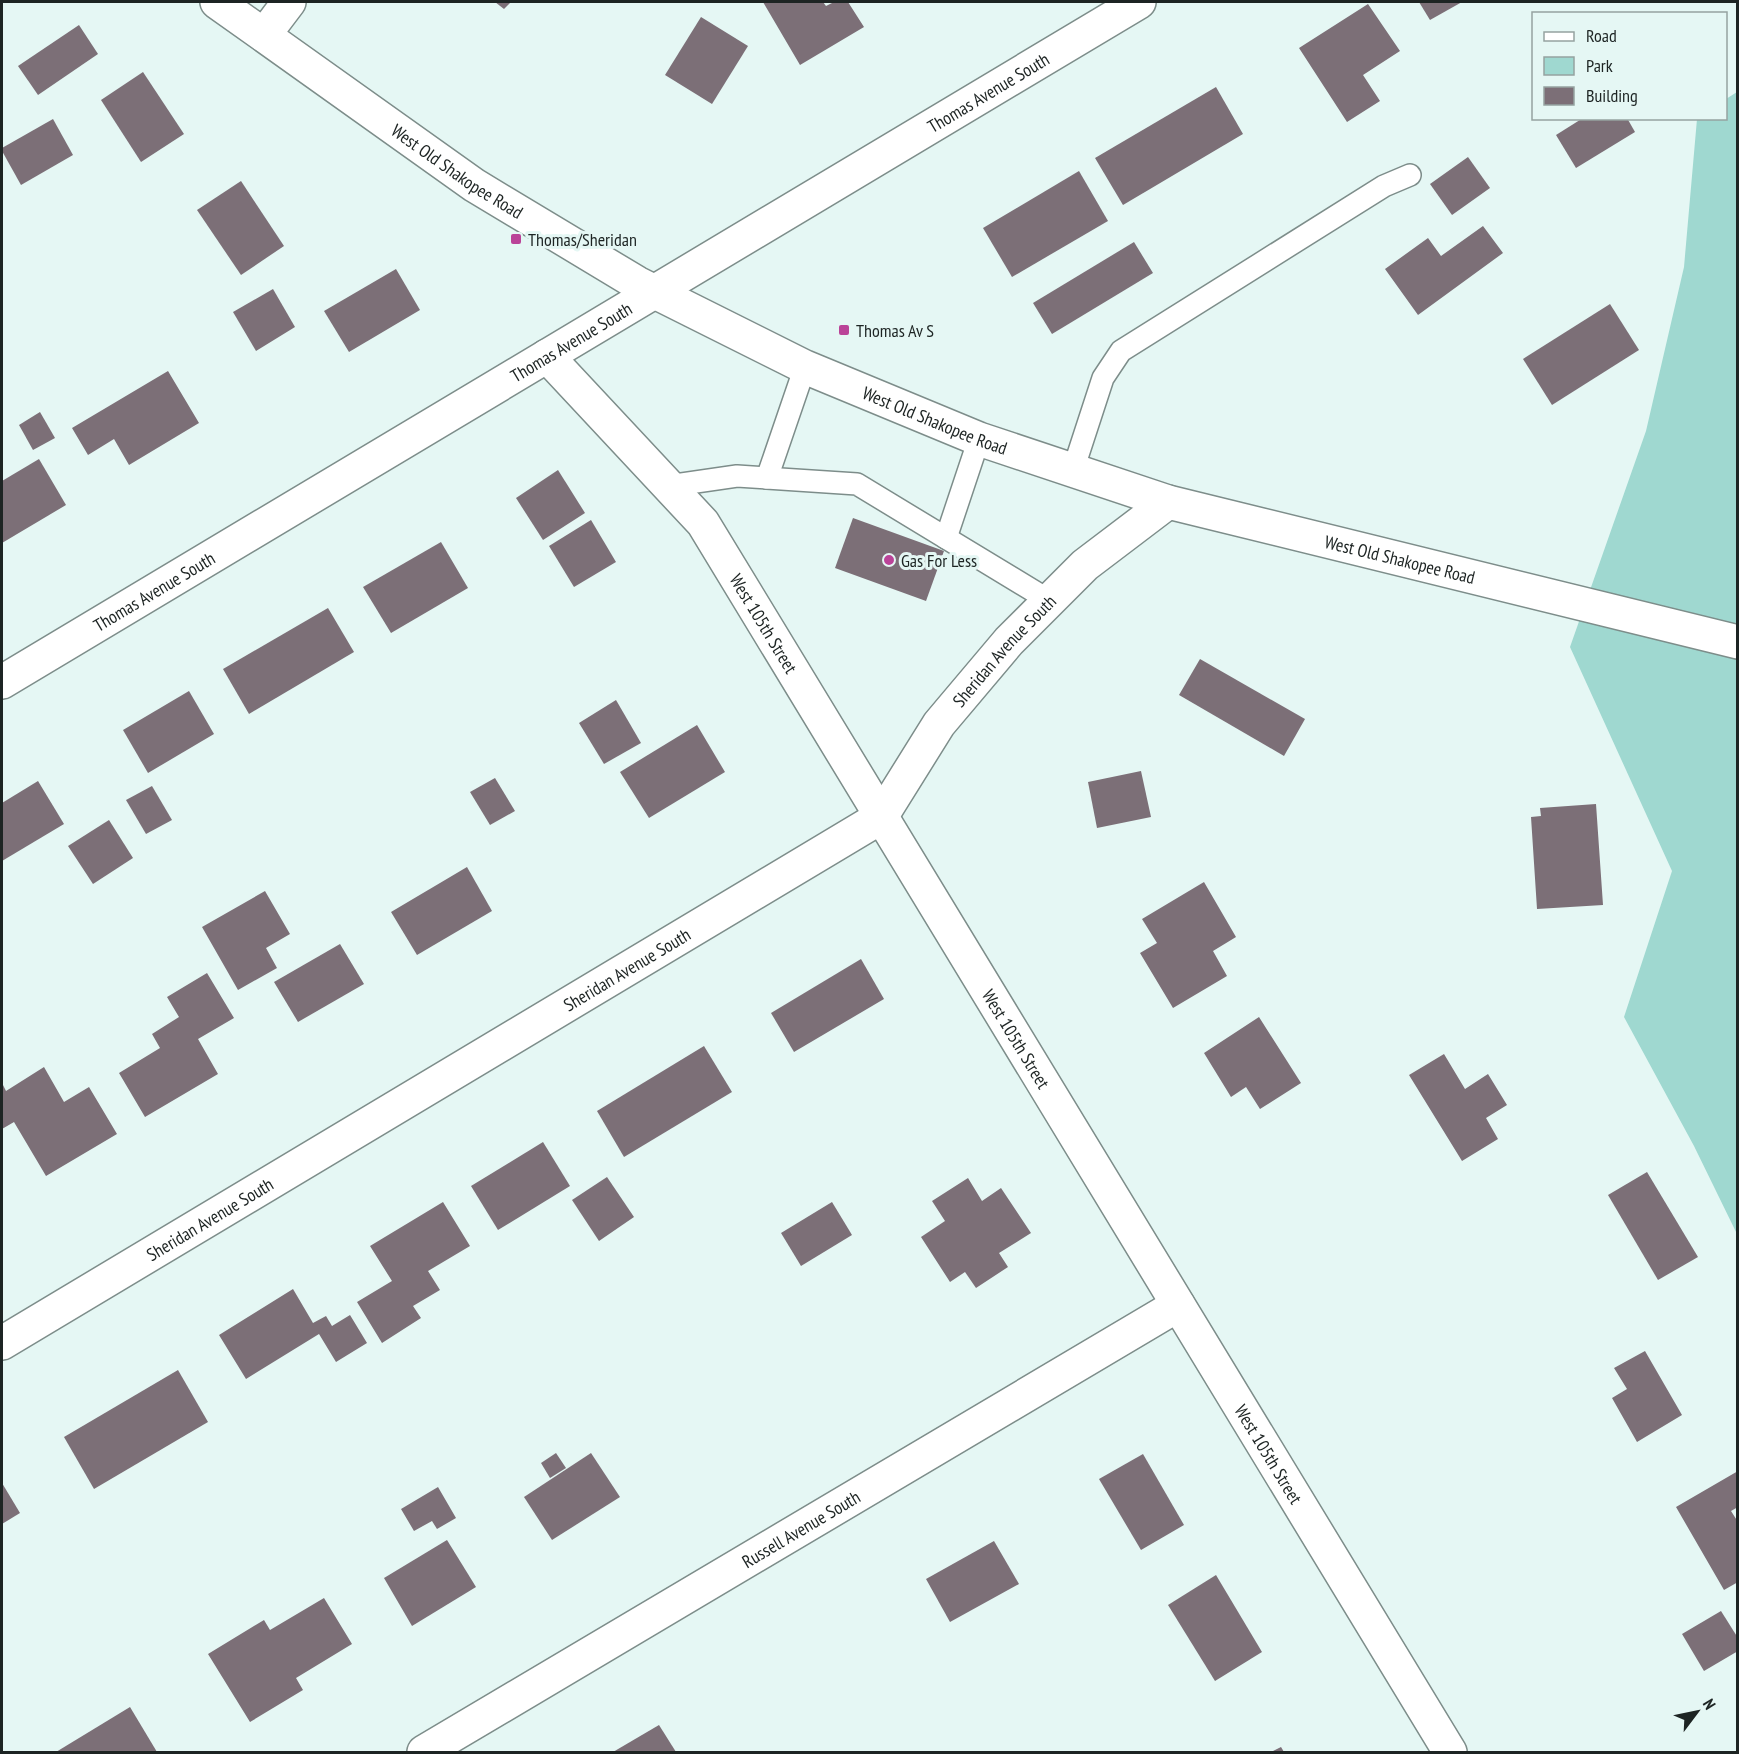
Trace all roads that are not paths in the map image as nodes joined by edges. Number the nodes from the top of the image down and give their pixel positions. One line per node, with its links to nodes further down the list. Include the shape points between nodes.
1 (218, 2): 4 (street, West Old Shakopee Road)
2 (289, 2): 4 (street)
3 (1139, 2): 6 (street, Thomas Avenue South)
4 (264, 35): 6 (street, West Old Shakopee Road, via 474,185)
5 (1410, 175): 10 (lane, via 1384,186 1121,351 1103,378)
6 (654, 292): 7 (street, Thomas Avenue South); 8 (street, West Old Shakopee Road)
7 (546, 356): 12 (street, West 105th Street); 17 (street, Thomas Avenue South)
8 (805, 367): 9 (street, West Old Shakopee Road); 11 (lane)
9 (979, 439): 10 (street, West Old Shakopee Road); 14 (lane)
10 (1073, 470): 13 (street, West Old Shakopee Road)
11 (766, 478): 12 (lane, via 737,476); 14 (lane, via 857,484)
12 (668, 486): 18 (street, West 105th Street, via 703,523)
13 (1168, 502): 15 (street, Sheridan Avenue South, via 1085,565); 16 (street, West Old Shakopee Road)
14 (946, 538): 15 (lane)
15 (1050, 601): 18 (street, Sheridan Avenue South, via 1009,641 939,724)
16 (1737, 642)
17 (2, 681)
18 (881, 817): 19 (street, West 105th Street); 20 (street, Sheridan Avenue South)
19 (1178, 1305): 21 (street, Russell Avenue South); 22 (street, West 105th Street)
20 (2, 1343)
21 (424, 1752)
22 (1450, 1752)

